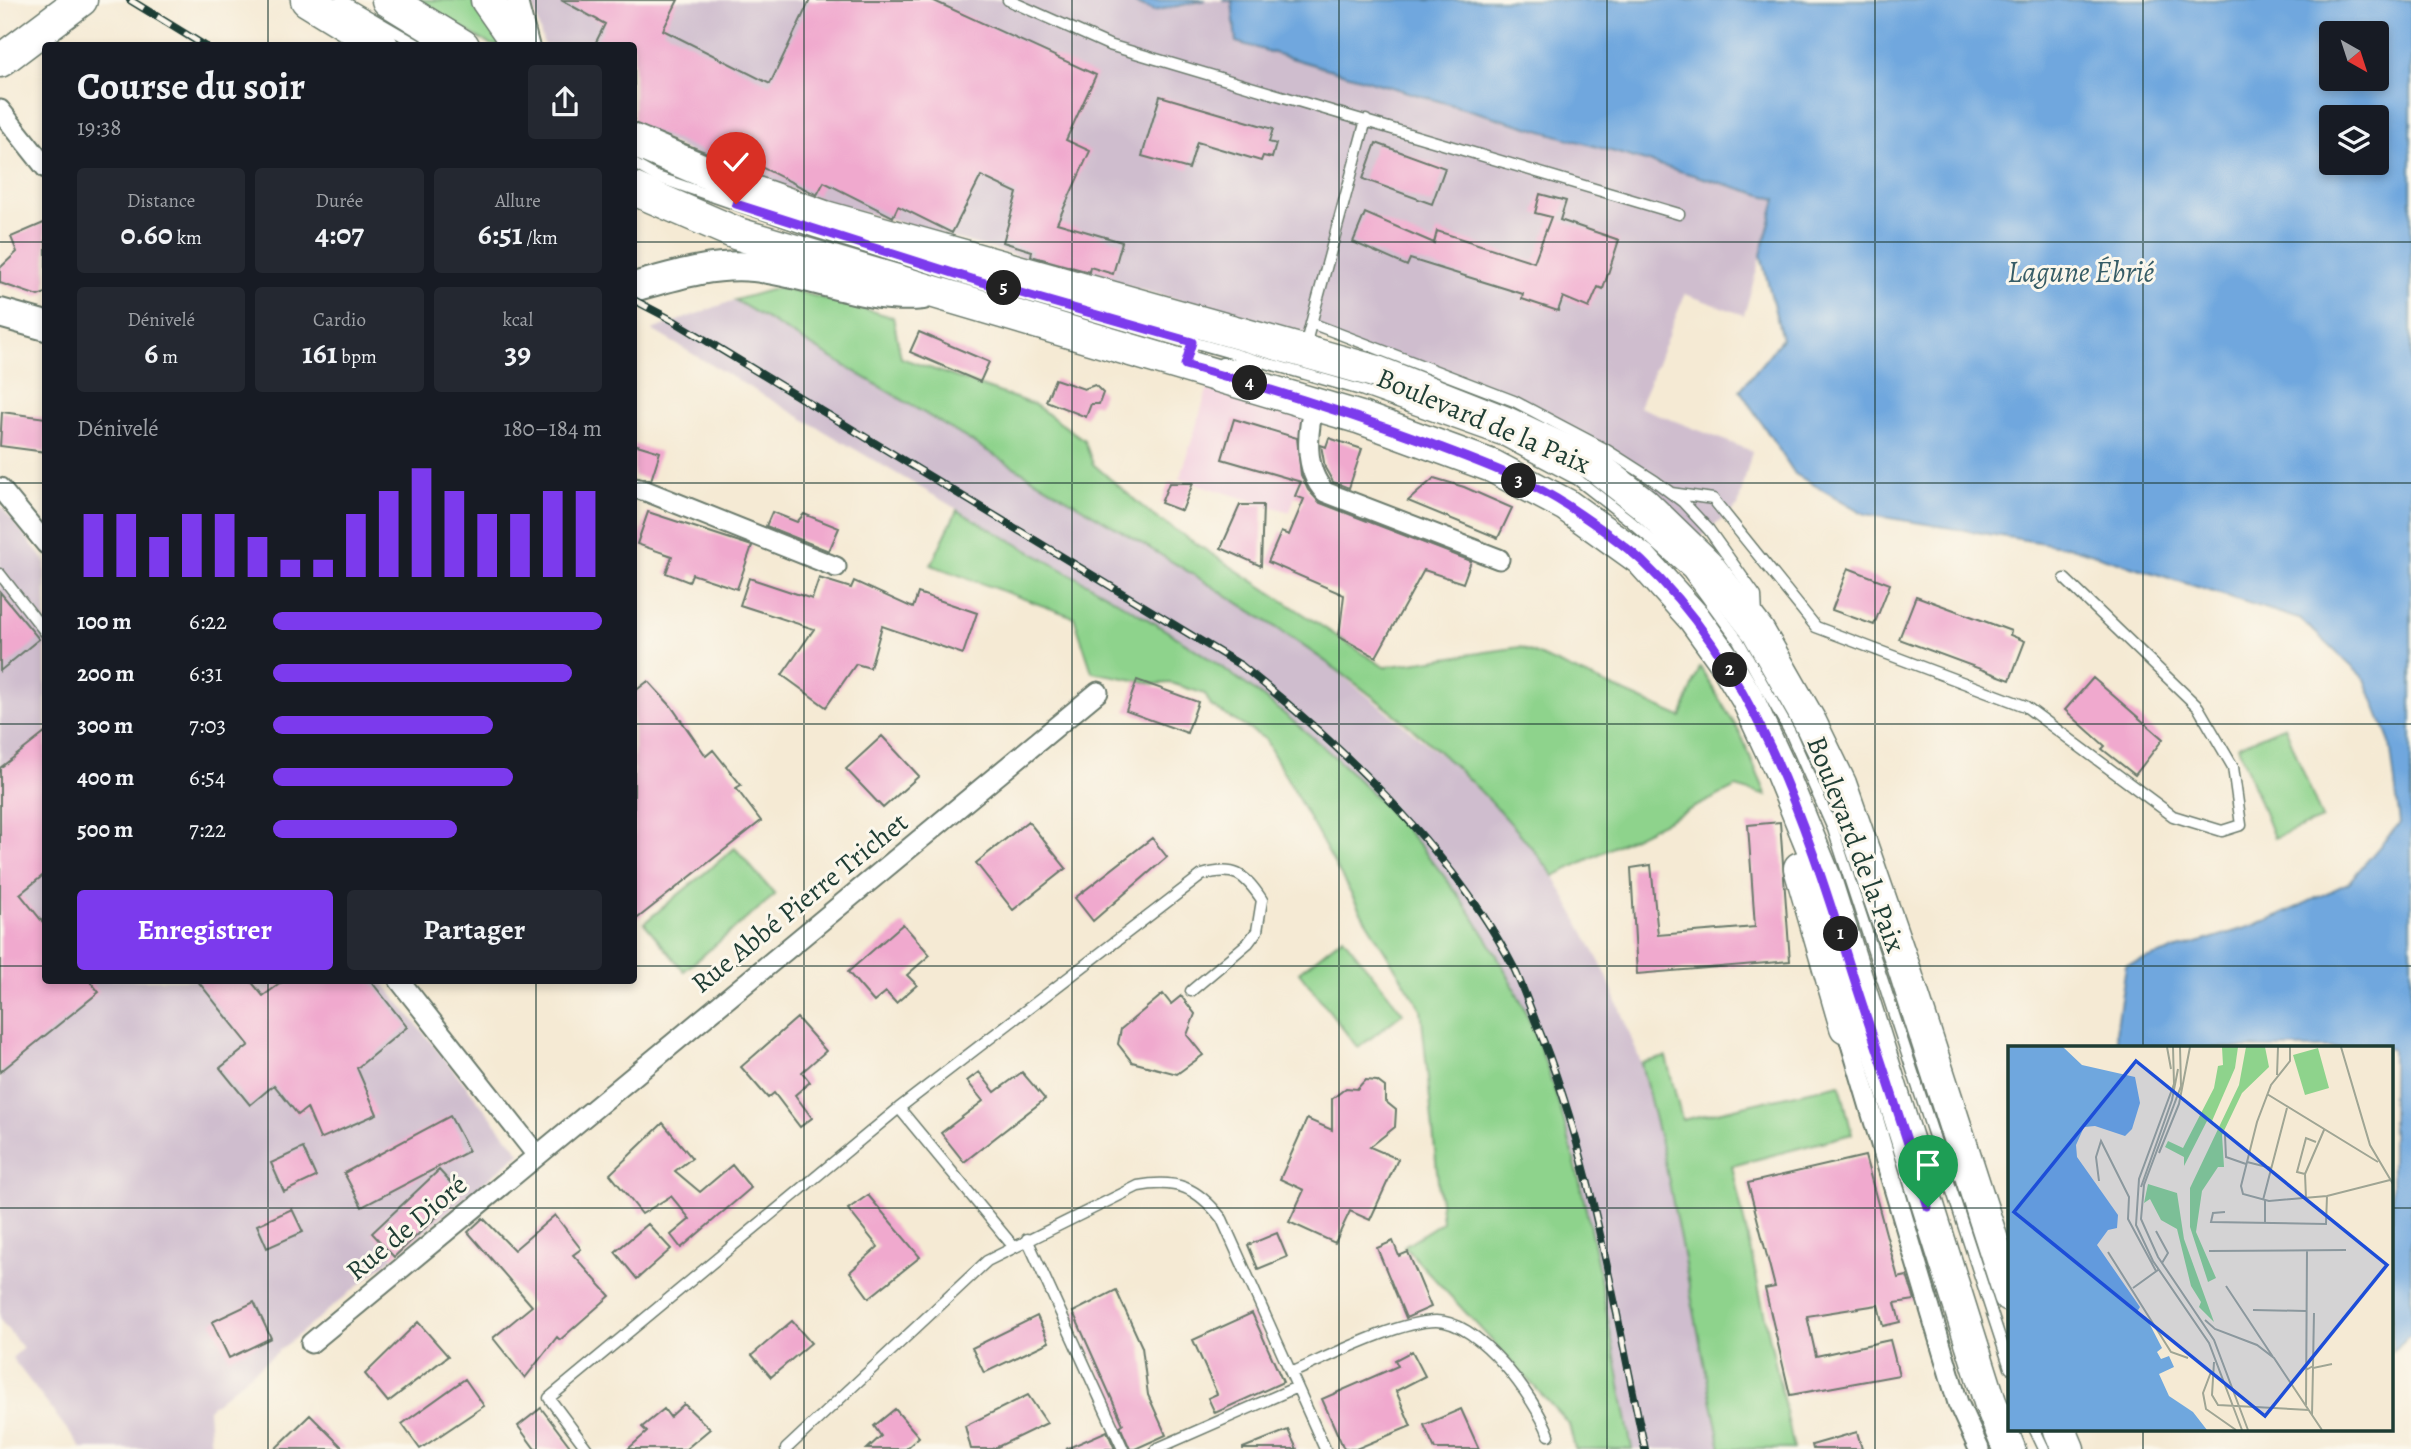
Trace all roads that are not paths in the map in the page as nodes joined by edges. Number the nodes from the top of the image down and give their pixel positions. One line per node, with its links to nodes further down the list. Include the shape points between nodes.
1 (81, 0): 13 (main road)
2 (307, 0): 8 (main road)
3 (341, 0): 9 (lane)
4 (388, 0): 10 (main road)
5 (488, 0): 11 (main road)
6 (517, 0): 12 (street)
7 (1008, 0): 15 (lane, via 1109,45)
8 (375, 42)
9 (412, 42)
10 (456, 42)
11 (516, 42)
12 (528, 42)
13 (0, 61)
14 (0, 110): 18 (street)
15 (1366, 120): 21 (lane); 27 (lane)
16 (637, 142): 17 (main road, Boulevard de la Paix)
17 (671, 159): 22 (lane); 27 (main road, Boulevard de la Paix, via 825,217)
18 (42, 163)
19 (637, 166): 22 (lane, Boulevard de la Paix, via 657,177)
20 (637, 190): 24 (main road, Boulevard de la Paix, via 738,234)
21 (1679, 214)
22 (815, 232): 28 (lane, Boulevard de la Paix)
23 (637, 287): 24 (main road, via 698,270 734,266 878,293)
24 (933, 293): 28 (main road, Boulevard de la Paix)
25 (0, 313): 26 (main road)
26 (42, 325)
27 (1299, 347): 28 (lane); 28 (lane, Boulevard de la Paix); 32 (lane, via 1514,401 1605,449); 39 (main road, Boulevard de la Paix, via 1494,418 1593,464 1643,503 1707,565); 51 (lane, Boulevard de la Paix, via 1361,390 1504,441 1578,480 1688,572 1738,640 1790,732 1833,829)
28 (1179, 355): 29 (main road, Boulevard de la Paix)
29 (1315, 402): 34 (street, via 1308,440 1315,476 1325,492); 41 (main road, Boulevard de la Paix, via 1492,466 1566,505 1640,559 1694,618 1747,698)
30 (0, 488): 33 (street)
31 (637, 489): 35 (street)
32 (1671, 493): 37 (lane, via 1713,499 1816,626 2025,706 2173,816 2222,831 2241,825 2233,767 2198,707); 39 (lane, via 1709,530 1756,596)
33 (42, 539)
34 (1499, 559)
35 (836, 567)
36 (0, 574): 38 (lane)
37 (2065, 579)
38 (42, 627)
39 (1758, 631): 49 (main road, Boulevard de la Paix, via 1840,785)
40 (1098, 692): 46 (street, Rue Abbé Pierre Trichet)
41 (1801, 825): 44 (main road, via 1799,864); 63 (main road, Boulevard de la Paix, via 1824,876 1990,1402)
42 (402, 984): 46 (street)
43 (1191, 991): 45 (lane, via 1257,931 1262,900 1242,876 1223,869 1202,875)
44 (1846, 1027): 62 (street, via 1958,1403)
45 (899, 1108): 48 (lane); 57 (lane, via 549,1398)
46 (536, 1154): 50 (street, Rue de Dioré)
47 (1027, 1239): 48 (lane); 52 (lane, via 1138,1185 1163,1181 1190,1188 1222,1219); 59 (lane)
48 (1013, 1246): 58 (lane, via 987,1261)
49 (2008, 1290)
50 (311, 1343)
51 (2008, 1362)
52 (1291, 1373): 53 (lane); 56 (lane, via 1415,1323 1439,1321 1468,1334 1522,1383)
53 (1297, 1387): 60 (lane); 61 (lane)
54 (2036, 1432): 64 (lane)
55 (2061, 1432): 65 (main road)
56 (1549, 1435)
57 (587, 1449)
58 (786, 1449)
59 (1123, 1449)
60 (1156, 1449)
61 (1325, 1449)
62 (1979, 1449)
63 (2009, 1449)
64 (2044, 1449)
65 (2068, 1449)

